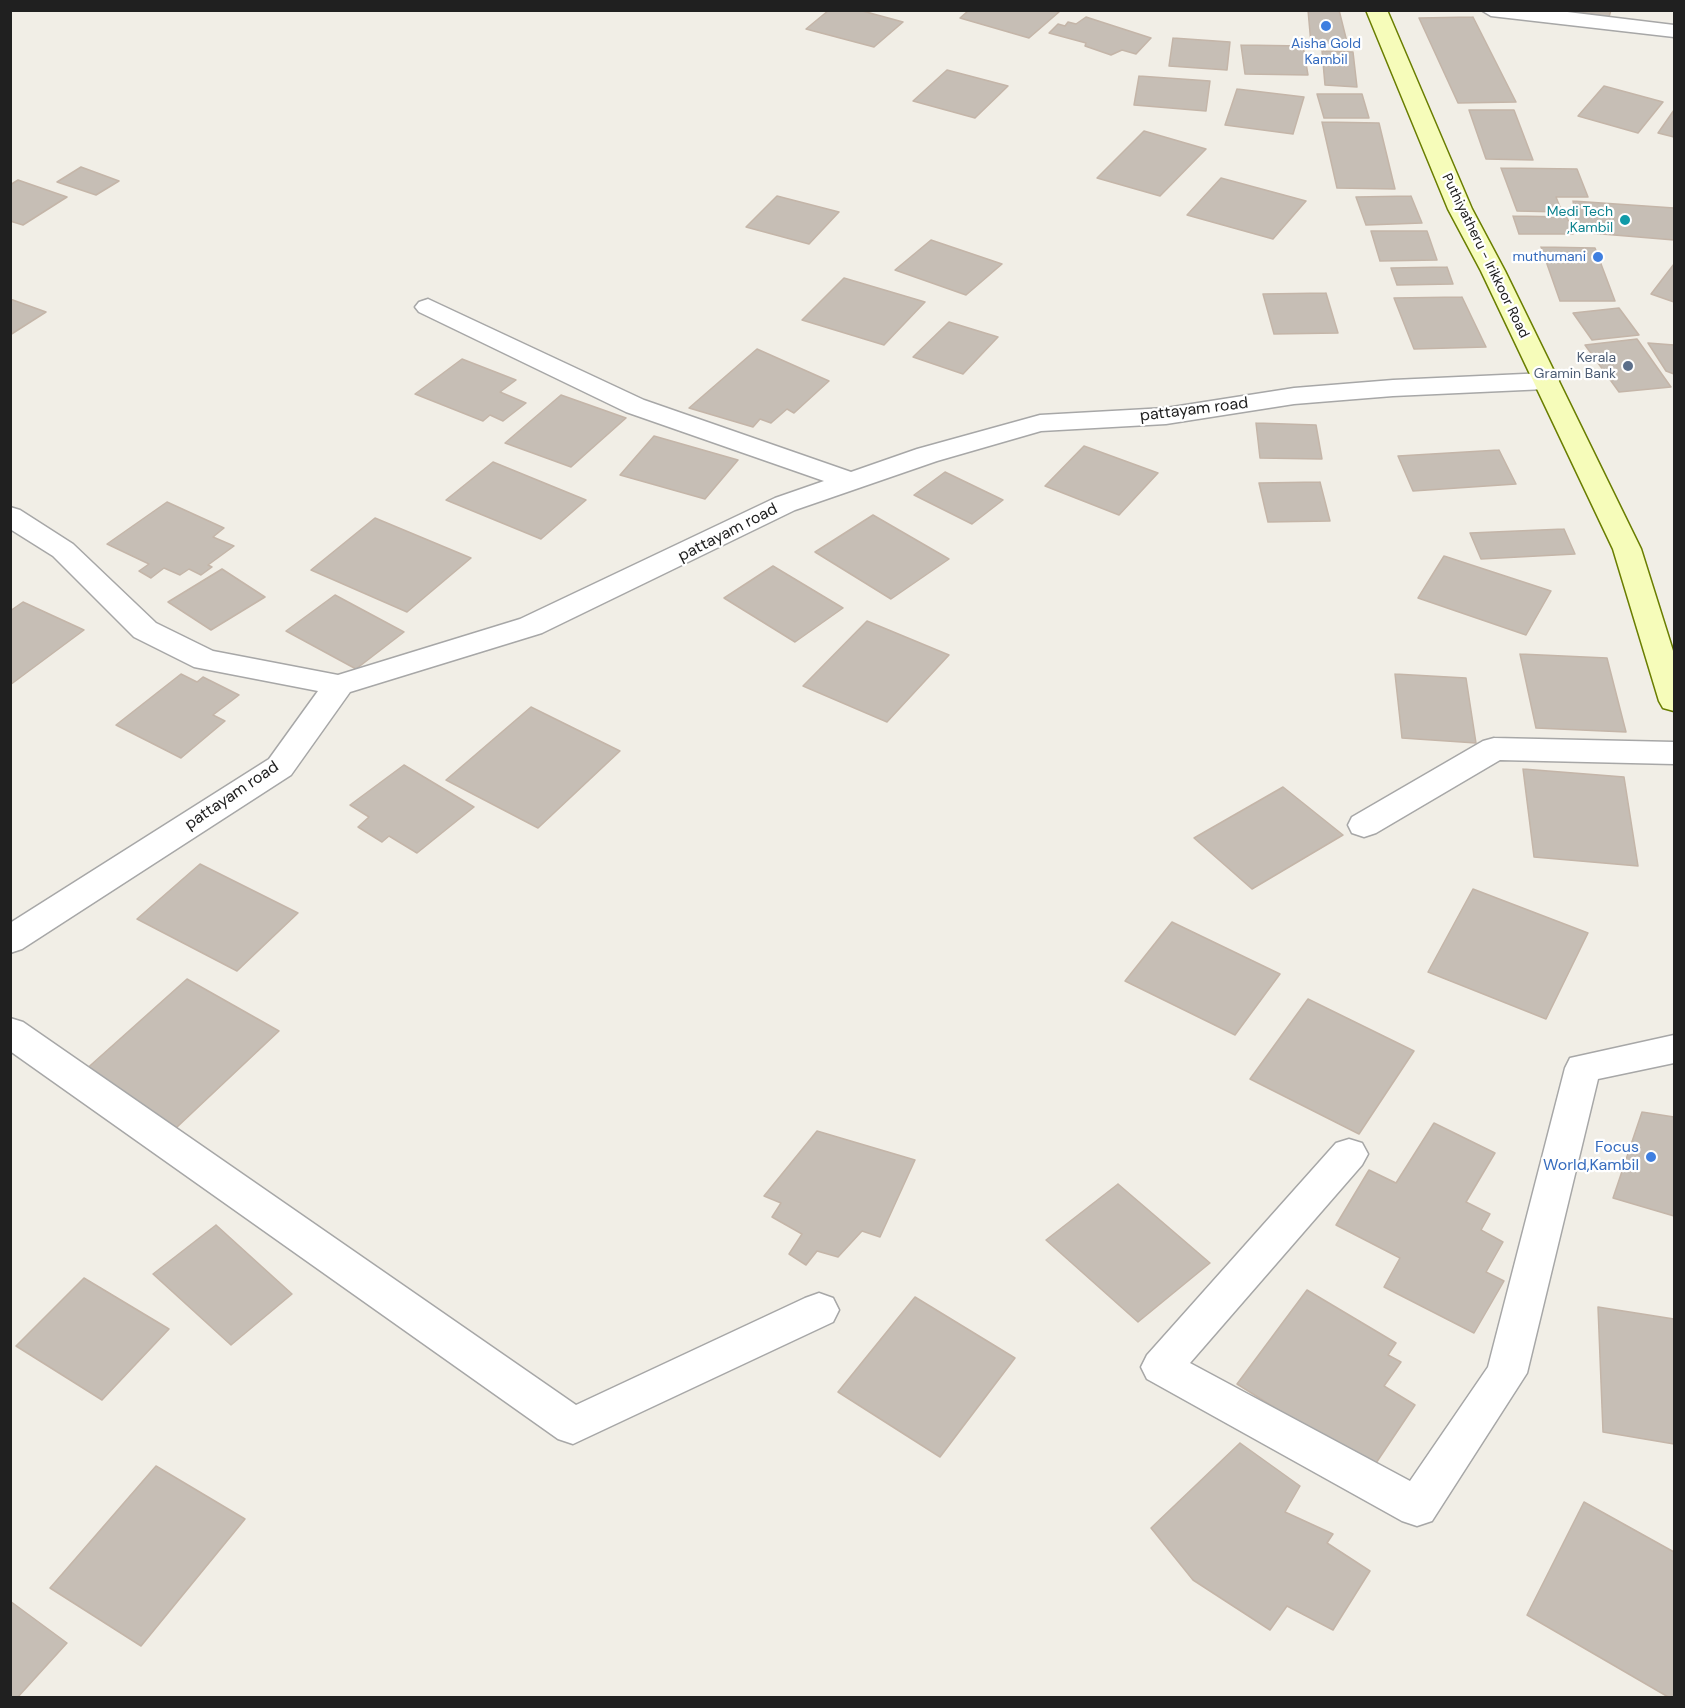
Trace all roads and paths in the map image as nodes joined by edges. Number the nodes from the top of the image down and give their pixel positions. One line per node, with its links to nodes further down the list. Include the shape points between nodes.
1 (1376, 10): 5 (main road, Puthiyatheru - Irikkoor Road, via 1460,209)
2 (1491, 10): 3 (street)
3 (1674, 31)
4 (428, 307): 6 (street, via 635,406)
5 (1546, 381): 6 (street, pattayam road, via 1294,396 1166,416 1040,423); 9 (main road, Puthiyatheru - Irikkoor Road, via 1627,549)
6 (851, 481): 8 (street, pattayam road, via 785,504 531,626)
7 (10, 516): 8 (street, via 63,550 145,630 206,660)
8 (339, 685): 12 (street, pattayam road, via 280,767)
9 (1674, 701)
10 (1674, 753): 11 (street, via 1494,749)
11 (1364, 825)
12 (10, 940)
13 (10, 1032): 16 (street, via 573,1426)
14 (1674, 1050): 15 (street, via 1583,1068 1507,1373 1417,1508 1161,1367)
15 (1349, 1154)
16 (819, 1310)

